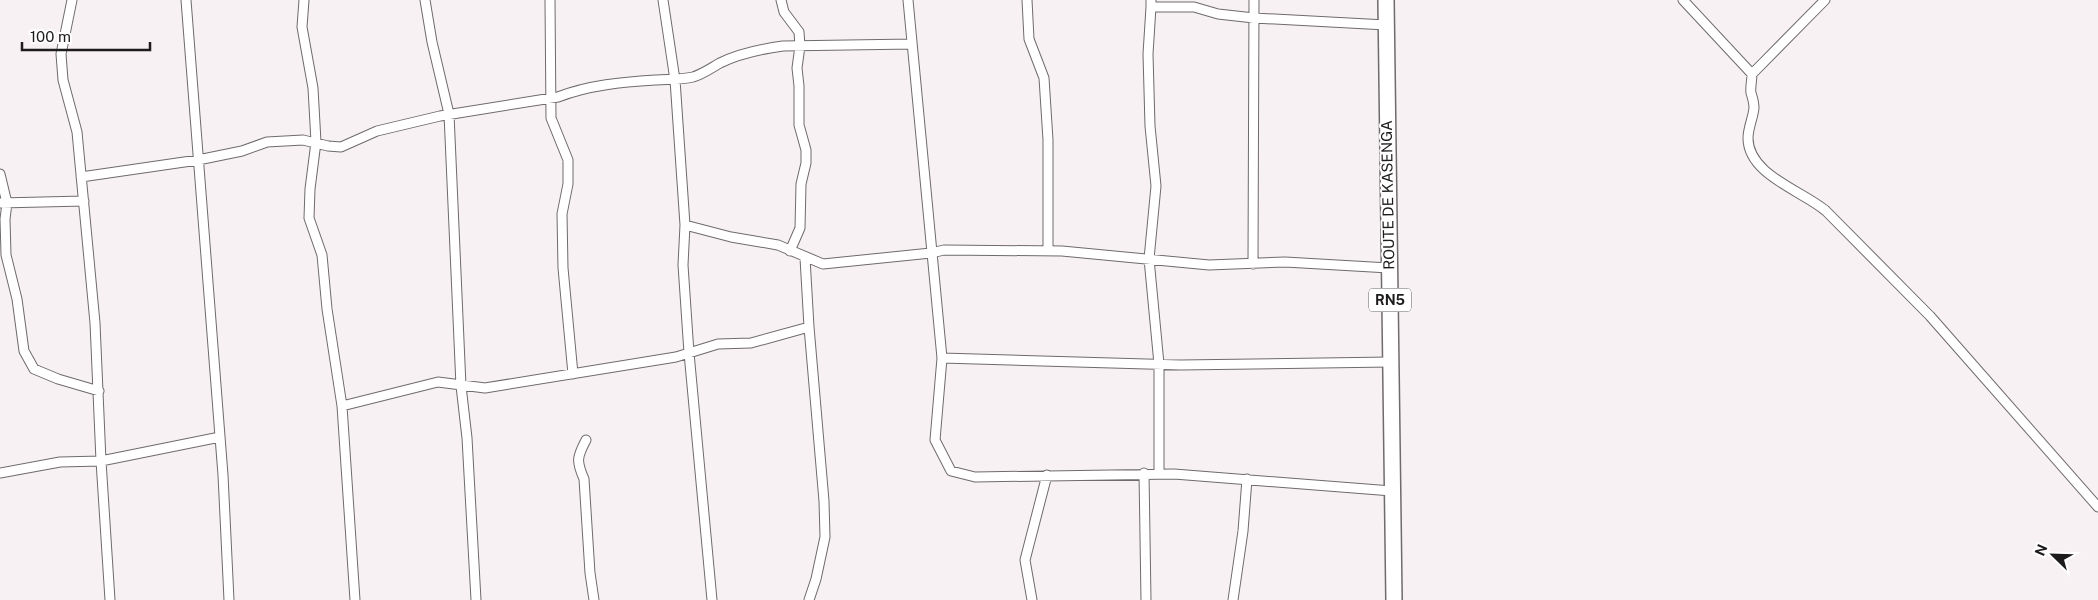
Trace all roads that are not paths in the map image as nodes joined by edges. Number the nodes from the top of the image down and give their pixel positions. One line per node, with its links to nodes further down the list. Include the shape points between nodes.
1 (72, 0): 26 (street, via 61,54 77,132)
2 (186, 0): 24 (street)
3 (304, 0): 23 (street, via 302,27 313,88)
4 (425, 0): 22 (street)
5 (550, 0): 21 (street)
6 (663, 0): 20 (street)
7 (781, 0): 18 (street, via 784,12 798,32)
8 (908, 0): 17 (street)
9 (1027, 0): 30 (street, via 1029,39 1044,78 1048,140)
10 (1254, 0): 15 (street)
11 (1386, 0): 16 (highway, ROUTE DE KASENGA / RN5)
12 (1683, 0): 19 (street)
13 (1826, 0): 19 (street)
14 (1151, 3): 15 (street); 34 (street, via 1148,54 1156,186)
15 (1254, 18): 16 (street); 35 (street)
16 (1386, 25): 36 (highway, ROUTE DE KASENGA / RN5)
17 (912, 44): 18 (street); 32 (street)
18 (800, 46): 20 (street, via 763,48 702,74); 31 (street, via 797,68 799,125 806,163 801,184 800,228)
19 (1752, 74): 55 (street, via 1754,111 1748,137 1755,160 1779,182 1813,200 1826,211 1923,309)
20 (675, 80): 21 (street, via 618,83); 29 (street)
21 (551, 97): 22 (street); 42 (street, via 551,118 568,160 568,184 562,214 563,268)
22 (449, 114): 23 (street, via 377,131 341,147); 43 (street)
23 (316, 142): 24 (street, via 267,142); 45 (street, via 308,218 322,255)
24 (198, 160): 26 (street); 46 (street)
25 (0, 174): 28 (street)
26 (82, 177): 27 (street)
27 (84, 201): 28 (street); 44 (street)
28 (3, 203): 44 (street, via 6,255 17,299 24,350 34,369)
29 (685, 226): 31 (street, via 770,243); 38 (street, via 683,265)
30 (1048, 250): 32 (street, via 944,250); 34 (street)
31 (790, 251): 33 (street)
32 (931, 253): 33 (street, via 832,264); 39 (street)
33 (805, 258): 37 (street)
34 (1150, 259): 35 (street, via 1209,265); 41 (street)
35 (1253, 264): 36 (street, via 1285,262)
36 (1389, 268): 40 (highway, ROUTE DE KASENGA / RN5)
37 (808, 327): 38 (street, via 752,343 718,344); 62 (street, via 825,536)
38 (689, 353): 42 (street); 61 (street)
39 (942, 358): 41 (street); 52 (street, via 934,440 951,470 975,477)
40 (1390, 362): 41 (street); 54 (highway, ROUTE DE KASENGA / RN5)
41 (1159, 364): 51 (street)
42 (573, 374): 43 (street, via 485,388)
43 (461, 386): 45 (street, via 438,382); 59 (street)
44 (98, 391): 48 (street)
45 (342, 406): 58 (street)
46 (220, 437): 48 (street); 57 (street)
47 (586, 440): 60 (street, via 578,454 578,466 584,479)
48 (101, 461): 49 (street, via 60,462); 56 (street)
49 (0, 473)
50 (1144, 473): 51 (street); 52 (street); 64 (street)
51 (1159, 473): 53 (street)
52 (1047, 475): 63 (street, via 1025,560)
53 (1247, 479): 54 (street); 65 (street)
54 (1392, 490): 66 (highway, ROUTE DE KASENGA / RN5)
55 (2098, 507)
56 (110, 600)
57 (229, 600)
58 (355, 600)
59 (476, 600)
60 (594, 600)
61 (712, 600)
62 (809, 600)
63 (1032, 600)
64 (1146, 600)
65 (1233, 600)
66 (1394, 600)

